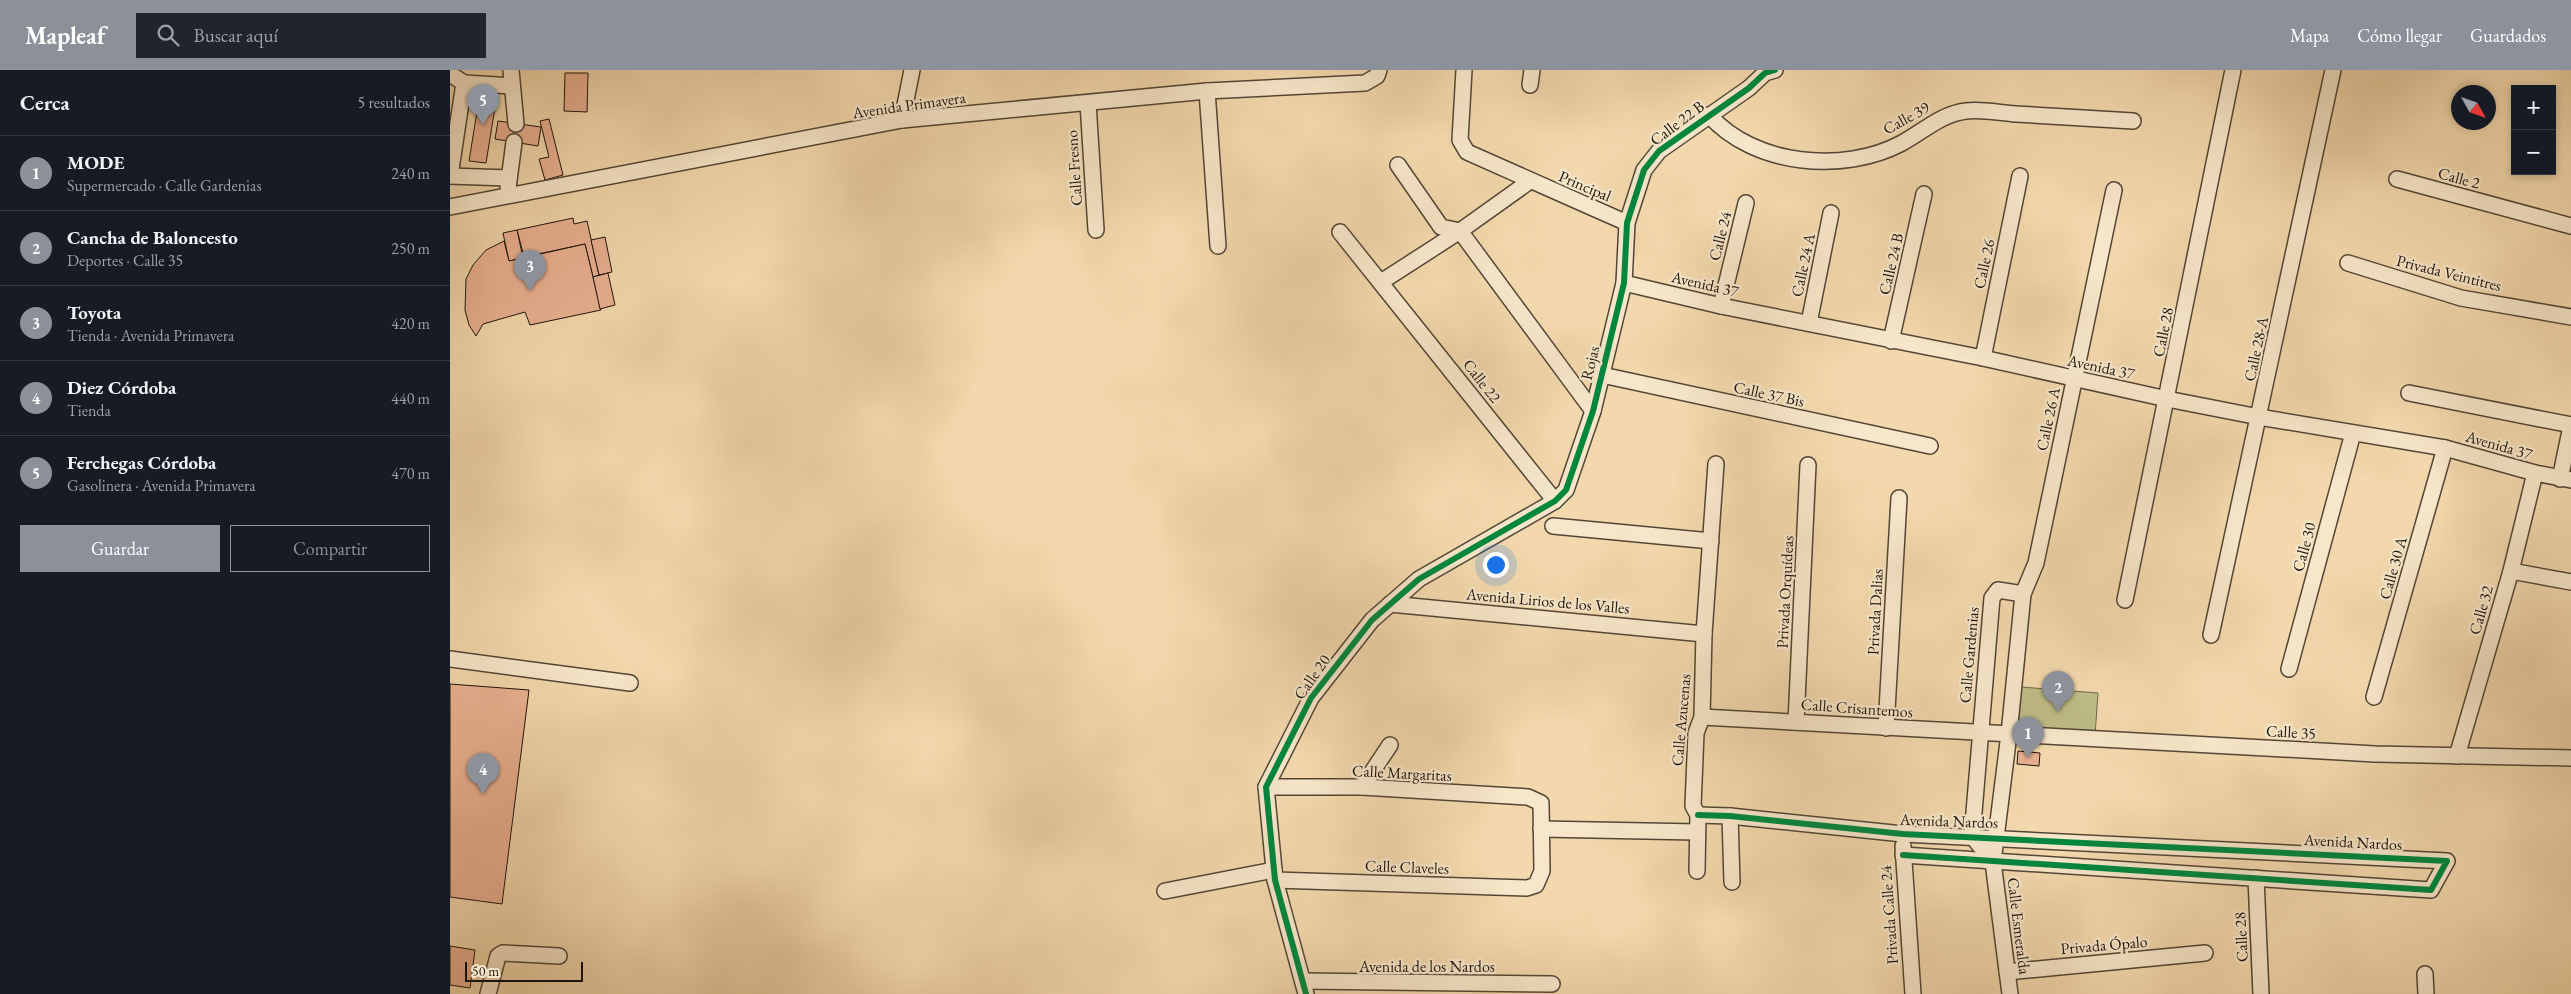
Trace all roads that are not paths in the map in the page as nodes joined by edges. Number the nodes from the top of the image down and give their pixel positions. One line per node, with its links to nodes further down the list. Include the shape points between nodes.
1 (511, 70): 10 (street)
2 (912, 70): 14 (street)
3 (1464, 70): 23 (street, via 1460,140 1467,152)
4 (1775, 70): 13 (street, Calle 22 B, via 1765,73 1749,88)
5 (2233, 70): 47 (street, Calle 28)
6 (2333, 70): 49 (street, Calle 28-A)
7 (1378, 73): 11 (street, Avenida Primavera, via 1365,83)
8 (450, 74): 9 (street)
9 (464, 83): 10 (street); 19 (street)
10 (512, 86): 16 (street)
11 (1207, 91): 12 (street, Avenida Primavera); 35 (street)
12 (1088, 104): 14 (street, Avenida Primavera); 32 (street, Calle Fresno)
13 (1709, 114): 15 (street, Calle 39, via 1726,130 1771,153 1803,160 1835,161 1866,157 1902,143 1939,119 1966,111); 30 (street, Calle 22 B, via 1659,150 1649,163)
14 (902, 120): 26 (street, Avenida Primavera)
15 (2133, 121)
16 (516, 124)
17 (514, 142): 21 (street)
18 (1398, 166): 33 (street, via 1441,227)
19 (450, 176): 21 (street)
20 (2020, 176): 43 (street, Calle 26)
21 (509, 178): 26 (street)
22 (2397, 179): 31 (street, Calle 2)
23 (1530, 181): 30 (street, Principal); 33 (street)
24 (2114, 190): 45 (street, Calle 26 A)
25 (1924, 194): 42 (street, Calle 24 B)
26 (506, 196): 28 (street, Avenida Primavera)
27 (1746, 203): 39 (street, Calle 24)
28 (450, 207)
29 (1831, 213): 41 (street, Calle 24 A)
30 (1627, 223): 38 (street, Rojas)
31 (2571, 226)
32 (1096, 230)
33 (1460, 231): 37 (street); 48 (street)
34 (1340, 232): 37 (street)
35 (1218, 246)
36 (2348, 264): 40 (street, Privada Veintitres, via 2461,298)
37 (1381, 282): 59 (street, Calle 22)
38 (1624, 283): 39 (street, Avenida 37); 44 (street, Rojas)
39 (1721, 306): 41 (street, Avenida 37)
40 (2571, 317)
41 (1809, 323): 42 (street, Avenida 37)
42 (1891, 341): 43 (street, Avenida 37)
43 (1982, 358): 45 (street, Avenida 37)
44 (1602, 376): 48 (street, Rojas); 52 (street, Calle 37 Bis)
45 (2074, 379): 47 (street, Avenida 37); 64 (street, Calle 26 A, via 2036,563)
46 (2409, 393): 50 (street)
47 (2167, 399): 49 (street, Avenida 37); 65 (street, Calle 28)
48 (1593, 411): 59 (street, Rojas, via 1566,490)
49 (2259, 417): 51 (street, Avenida 37); 68 (street, Calle 28-A)
50 (2571, 425): 57 (street)
51 (2353, 433): 53 (street, Avenida 37); 70 (street, Calle 30)
52 (1930, 446)
53 (2445, 448): 56 (street, Avenida 37); 72 (street, Calle 30 A)
54 (1716, 464): 61 (street, Calle Azucenas)
55 (1808, 465): 74 (street, Privada Orquídeas)
56 (2535, 473): 57 (street, Avenida 37); 62 (street, Calle 32)
57 (2566, 479)
58 (1899, 498): 75 (street, Privada Dalias)
59 (1555, 501): 66 (street, Calle 20, via 1419,579)
60 (1553, 526): 61 (street)
61 (1710, 541): 67 (street, Calle Azucenas)
62 (2511, 571): 63 (street); 79 (street, Calle 32)
63 (2571, 582)
64 (2023, 594): 76 (street, Calle Gardenias, via 1998,590 1992,598); 77 (street)
65 (2125, 600)
66 (1390, 604): 67 (street, Avenida Lirios de los Valles); 81 (street, Calle 20, via 1372,620 1311,698)
67 (1704, 634): 73 (street, Calle Azucenas)
68 (2211, 636)
69 (450, 659): 71 (street)
70 (2289, 669)
71 (630, 684)
72 (2374, 697)
73 (1702, 717): 74 (street, Calle Crisantemos); 83 (street, Calle Azucenas, via 1696,733 1694,806)
74 (1796, 722): 75 (street, Calle Crisantemos)
75 (1886, 728): 76 (street, Calle Crisantemos)
76 (1979, 733): 77 (street, Calle Crisantemos); 88 (street, Calle Gardenias)
77 (2009, 734): 79 (street, Calle 35); 89 (street)
78 (1390, 745): 82 (street)
79 (2457, 756): 80 (street, Calle 35)
80 (2571, 758)
81 (1266, 787): 82 (street, Calle Margaritas); 93 (street)
82 (1362, 788): 85 (street, Calle Margaritas, via 1535,799 1541,803)
83 (1698, 815): 84 (street, Avenida Nardos); 86 (street, Calle Azucenas)
84 (1730, 816): 87 (street, Avenida Nardos); 95 (street)
85 (1541, 829): 86 (street); 93 (street, Calle Claveles, via 1542,871 1536,885 1527,888)
86 (1697, 832): 92 (street, Calle Azucenas)
87 (1903, 834): 88 (street, Avenida Nardos); 90 (street, Privada Calle 24)
88 (1972, 836): 89 (street, Avenida Nardos); 91 (street)
89 (1998, 837): 91 (street); 94 (street, Avenida Nardos, via 2447,861 2431,890)
90 (1903, 855): 91 (street, Avenida Nardos); 106 (street, Privada Calle 24)
91 (1993, 862): 94 (street, Avenida Nardos); 99 (street, Calle Esmeralda)
92 (1697, 872)
93 (1275, 875): 96 (street, Calle Claveles); 102 (street)
94 (2256, 878): 108 (street, Calle 28)
95 (1732, 882)
96 (1165, 891)
97 (2205, 953): 99 (street, Privada Ópalo)
98 (559, 956): 105 (street, via 503,953 498,956)
99 (2007, 972): 107 (street, Calle Esmeralda)
100 (2425, 974): 109 (street)
101 (1552, 984): 104 (street, Avenida de los Nardos)
102 (1305, 988): 103 (street, Avenida de los Nardos)
103 (1396, 989): 104 (street, Avenida de los Nardos)
104 (1510, 989)
105 (488, 994)
106 (1912, 994)
107 (2010, 994)
108 (2261, 994)
109 (2426, 994)

